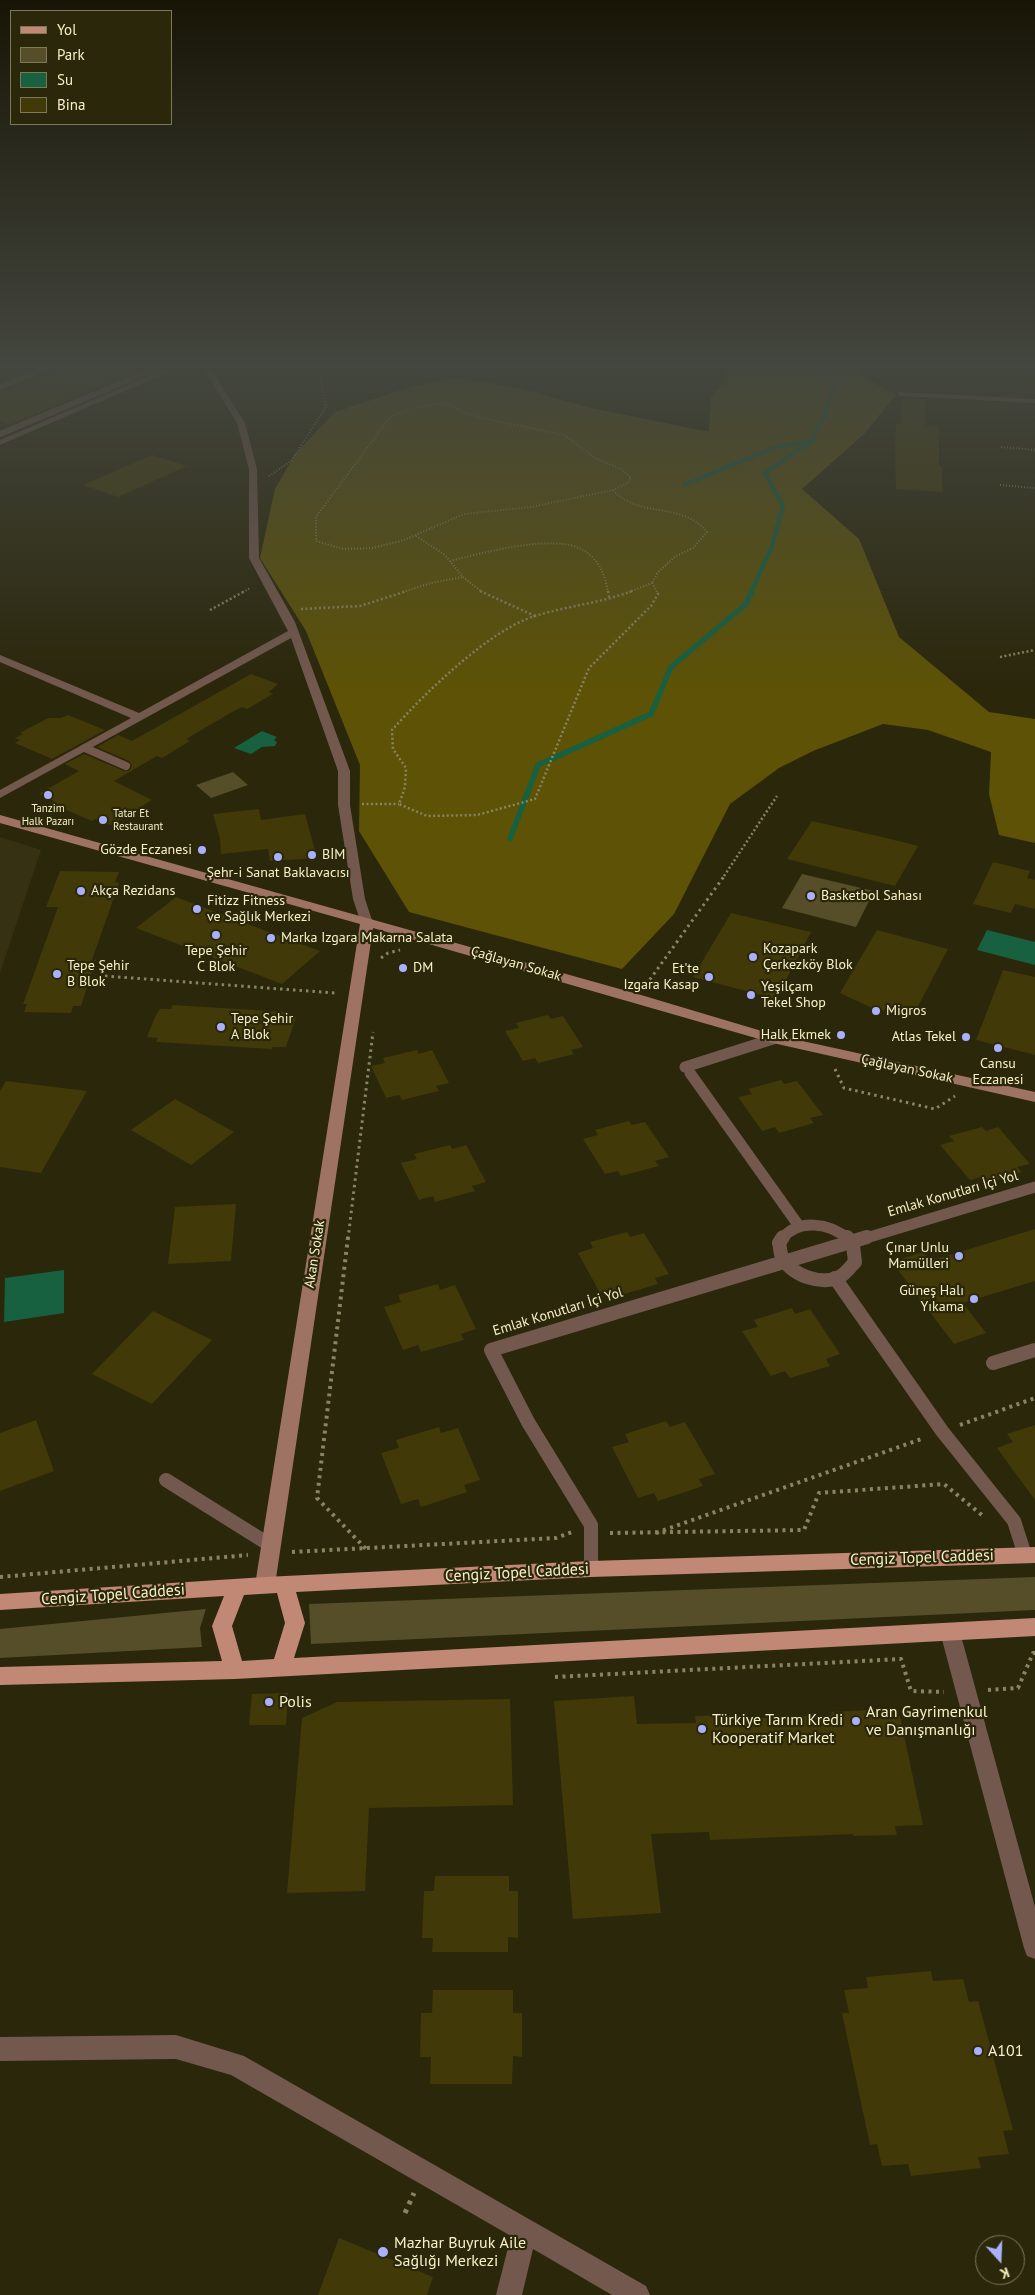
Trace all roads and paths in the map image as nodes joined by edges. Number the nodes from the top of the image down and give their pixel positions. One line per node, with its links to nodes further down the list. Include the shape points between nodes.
1 (253, 476): 6 (street)
2 (269, 476): 6 (path)
3 (346, 476): 9 (path, via 316,516 316,541 328,548 348,550 379,546)
4 (629, 476): 8 (path, via 631,478 628,483)
5 (1000, 485): 7 (path)
6 (254, 486): 12 (street, via 254,558)
7 (1035, 488)
8 (612, 490): 9 (path, via 466,514); 13 (path, via 635,507 680,512 696,518 707,532 693,548 676,556 658,572)
9 (416, 535): 10 (path)
10 (450, 561): 11 (path); 14 (path, via 537,543 580,548 594,557 606,580)
11 (463, 577): 16 (path, via 431,583 360,606); 17 (path, via 482,592)
12 (267, 582): 15 (path, via 243,590); 16 (street)
13 (652, 583): 14 (path); 28 (path, via 658,594 651,606 589,668 534,799 477,815 427,816)
14 (609, 597): 17 (path)
15 (210, 610)
16 (283, 610): 18 (street)
17 (536, 616): 28 (path, via 514,624 450,672 392,730 393,749 406,768 406,787)
18 (293, 632): 22 (street); 27 (street, via 344,771)
19 (1035, 650): 20 (path)
20 (1000, 657)
21 (0, 658): 22 (street)
22 (140, 718): 23 (street)
23 (85, 748): 24 (lane); 25 (street)
24 (126, 766)
25 (0, 795)
26 (777, 796): 35 (path, via 715,890)
27 (344, 804): 28 (path); 30 (street, via 359,899)
28 (399, 804)
29 (0, 820): 30 (street, Çağlayan Sokak)
30 (367, 923): 35 (street, Çağlayan Sokak); 54 (street, Akan Sokak)
31 (406, 948): 32 (path, via 388,953 381,958)
32 (380, 966)
33 (105, 976): 34 (path)
34 (335, 993)
35 (636, 998): 37 (street, Çağlayan Sokak)
36 (374, 1022): 55 (path, via 316,1498)
37 (773, 1039): 40 (street, Çağlayan Sokak); 42 (lane, via 687,1070)
38 (834, 1065): 39 (path, via 844,1088 935,1109)
39 (958, 1095)
40 (1035, 1097)
41 (1035, 1187): 43 (lane, Emlak Konutları İçi Yol)
42 (799, 1226): 43 (lane, via 822,1225 843,1234); 44 (lane, via 783,1236 779,1244)
43 (850, 1241): 44 (lane, Emlak Konutları İçi Yol); 45 (lane, via 855,1262 851,1269)
44 (783, 1261): 45 (lane, via 806,1277); 52 (lane, Emlak Konutları İçi Yol, via 491,1350 528,1422)
45 (835, 1278): 49 (lane)
46 (1035, 1350): 47 (lane)
47 (992, 1364)
48 (1035, 1398): 49 (path)
49 (942, 1432): 51 (lane); 53 (path)
50 (166, 1480): 54 (lane)
51 (1014, 1521): 53 (path, via 987,1519 944,1484 819,1493 804,1530); 56 (lane)
52 (591, 1525): 53 (path, via 612,1533); 55 (path, via 556,1538); 57 (lane)
53 (654, 1534)
54 (270, 1549): 55 (path); 58 (path); 60 (street, Akan Sokak)
55 (366, 1549)
56 (1030, 1555): 57 (main road, Cengiz Topel Caddesi)
57 (591, 1569): 59 (main road, Cengiz Topel Caddesi)
58 (0, 1577)
59 (285, 1584): 60 (main road, Cengiz Topel Caddesi); 66 (main road, via 295,1624)
60 (265, 1586): 61 (main road, Cengiz Topel Caddesi)
61 (237, 1588): 62 (main road, Cengiz Topel Caddesi); 67 (main road, via 222,1626)
62 (0, 1602)
63 (1035, 1626): 64 (main road)
64 (950, 1632): 66 (main road); 70 (street)
65 (1035, 1653): 70 (path, via 1018,1688)
66 (281, 1667): 67 (main road)
67 (234, 1670): 68 (main road)
68 (0, 1676)
69 (553, 1677): 70 (path, via 901,1659 911,1692)
70 (966, 1692): 71 (street)
71 (1035, 1948)
72 (0, 2049): 73 (street, via 176,2047 236,2064)
73 (525, 2230): 74 (street); 75 (street)
74 (509, 2295)
75 (637, 2295)

